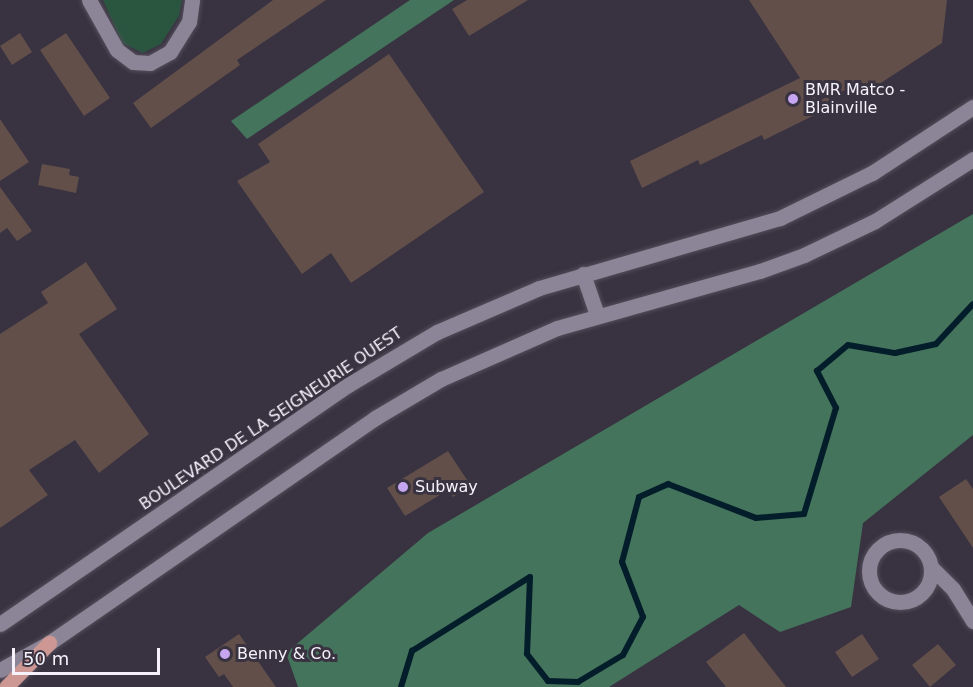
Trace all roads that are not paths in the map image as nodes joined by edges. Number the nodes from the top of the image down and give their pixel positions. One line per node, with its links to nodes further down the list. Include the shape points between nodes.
1 (89, 0): 2 (main road, via 117,50 133,62 150,63 170,52 189,22)
2 (192, 0)
3 (973, 107): 5 (main road, BOULEVARD DE LA SEIGNEURIE OUEST, via 879,168 802,208 738,233)
4 (973, 159): 6 (main road, via 875,221 804,255)
5 (584, 274): 6 (main road); 9 (main road, BOULEVARD DE LA SEIGNEURIE OUEST, via 478,312 379,365)
6 (597, 315): 10 (main road, via 503,349 404,400)
7 (931, 567): 7 (main road, via 921,549 901,540 881,546 870,564 869,575 879,594 898,602 909,600 926,588); 8 (main road, via 953,589)
8 (973, 621)
9 (0, 624)
10 (49, 643): 11 (main road); 12 (main road)
11 (0, 670)
12 (6, 687)

